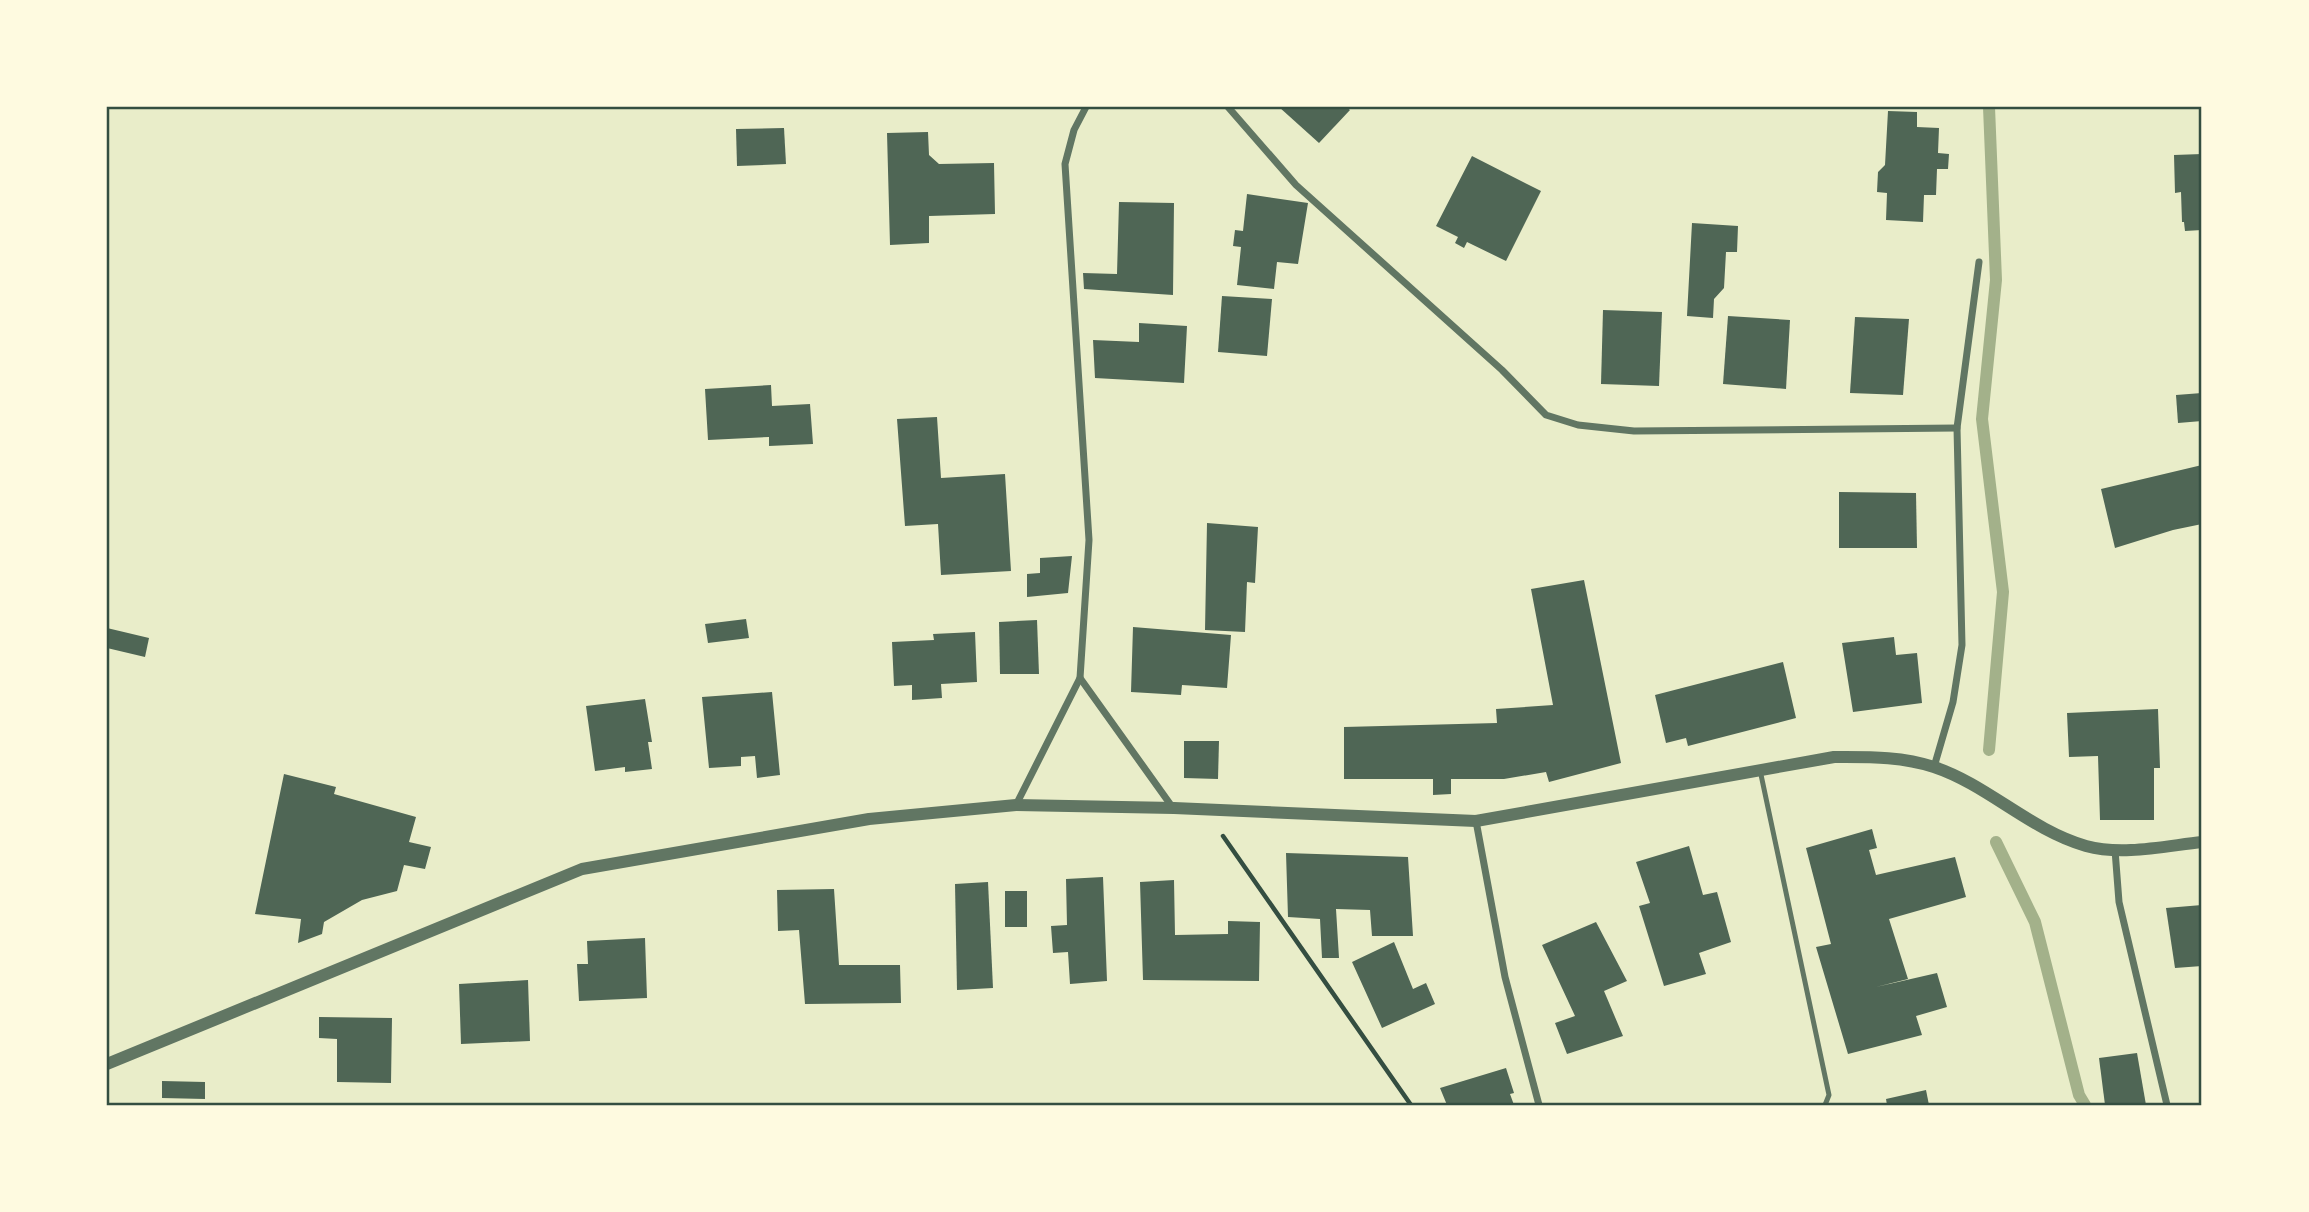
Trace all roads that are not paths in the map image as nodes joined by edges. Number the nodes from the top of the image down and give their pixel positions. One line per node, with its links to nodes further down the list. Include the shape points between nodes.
1 (1086, 107): 5 (street, via 1074,130 1066,164 1088,540)
2 (1228, 107): 4 (street, via 1296,185 1546,415 1578,425 1634,431)
3 (1979, 262): 4 (street)
4 (1957, 428): 6 (street, via 1962,645 1953,702)
5 (1080, 678): 8 (street); 9 (street)
6 (1934, 767): 7 (street, via 1891,757 1834,757); 12 (street, via 2045,829 2086,846)
7 (1759, 771): 10 (street); 15 (lane, via 1829,1094)
8 (1016, 805): 9 (street); 13 (street, via 869,819 582,869)
9 (1174, 808): 10 (street)
10 (1476, 821): 14 (street, via 1505,977)
11 (2202, 842): 12 (street)
12 (2115, 850): 16 (street, via 2119,902)
13 (107, 1064)
14 (1539, 1105)
15 (1825, 1105)
16 (2166, 1105)

